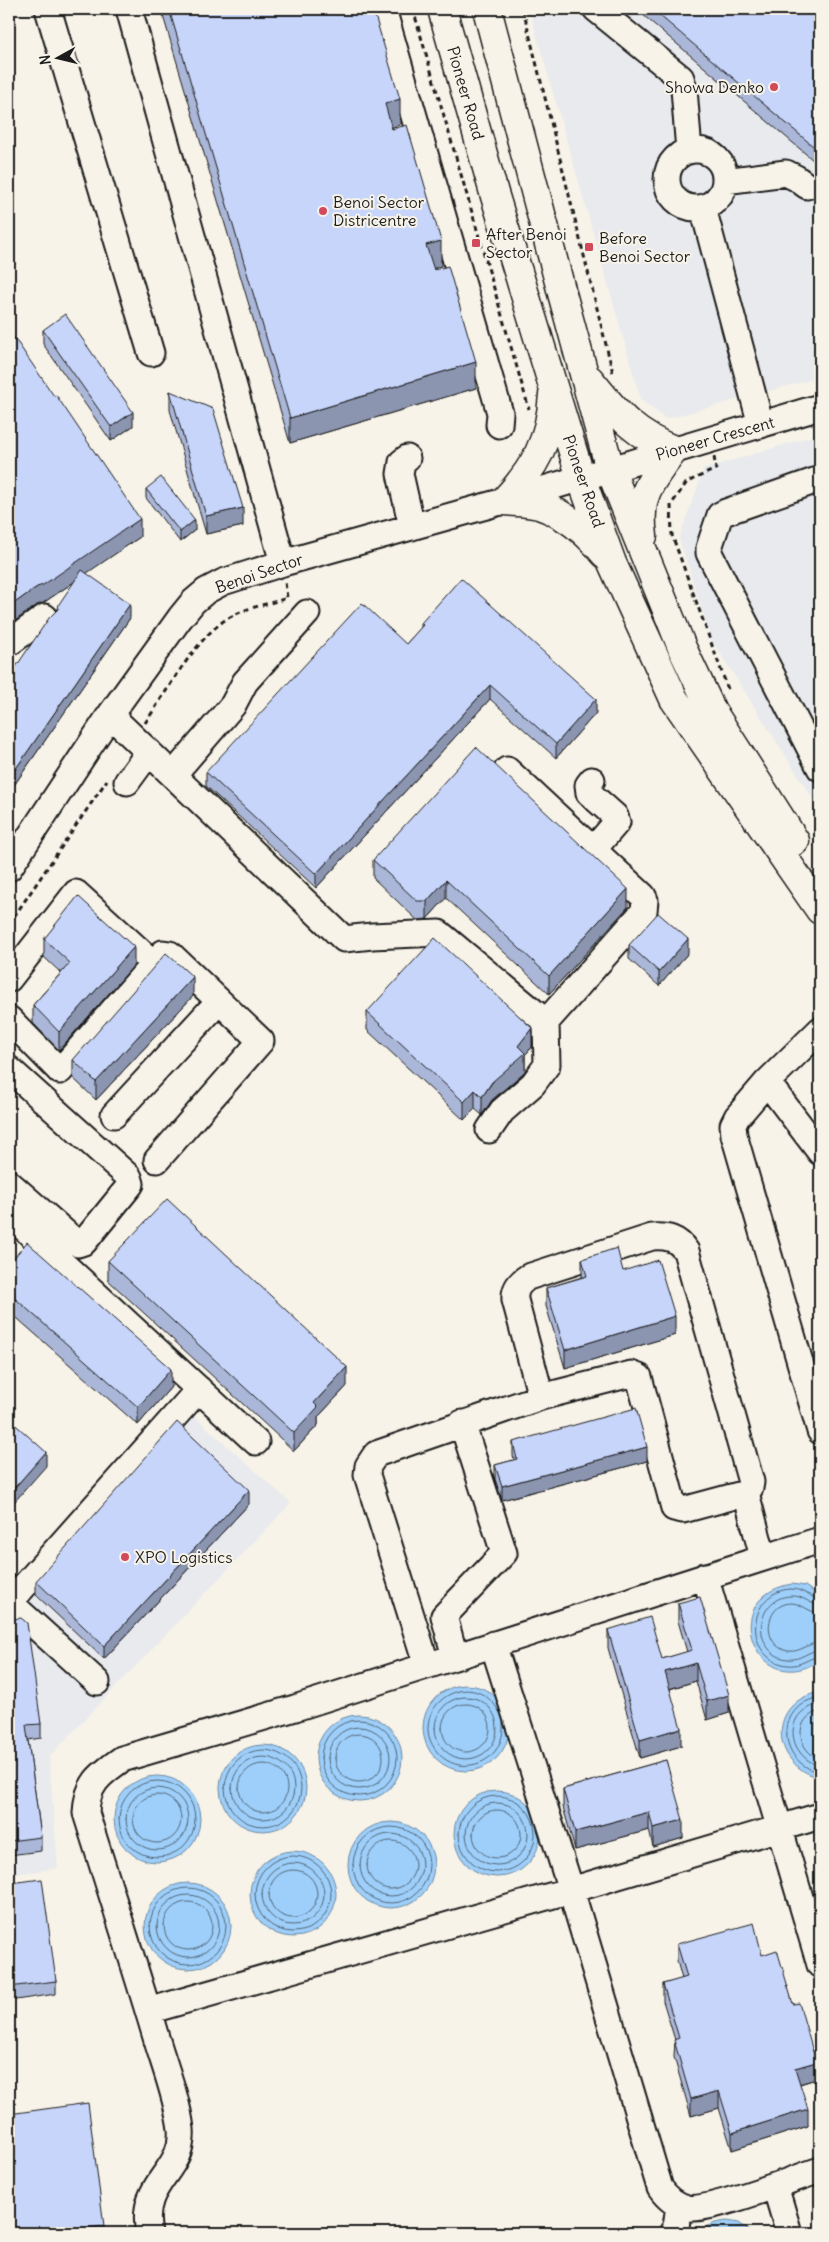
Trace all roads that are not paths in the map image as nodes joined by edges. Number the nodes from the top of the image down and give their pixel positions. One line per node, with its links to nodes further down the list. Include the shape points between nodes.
1 (48, 9): 11 (street)
2 (129, 9): 24 (street)
3 (383, 9): 15 (street, via 500,413)
4 (442, 9): 13 (main road, Pioneer Road)
5 (487, 9): 12 (main road, Pioneer Road)
6 (596, 9): 7 (street, via 681,78)
7 (689, 151): 8 (street, via 700,150 714,157); 10 (street, via 677,157 669,167 666,180 678,202 690,208)
8 (725, 181): 9 (street, via 786,173); 10 (street, via 714,202)
9 (807, 186)
10 (703, 208): 16 (street)
11 (151, 352)
12 (584, 373): 17 (main road, via 642,436); 19 (main road, Pioneer Road)
13 (553, 383): 20 (main road, Pioneer Road); 22 (main road, via 552,418 546,438 535,464)
14 (820, 407): 16 (street, Pioneer Crescent)
15 (499, 424)
16 (761, 425): 17 (street, Pioneer Crescent)
17 (674, 450): 19 (street, Pioneer Crescent); 26 (main road, via 643,497 640,516)
18 (407, 458): 23 (street, via 402,462 400,474)
19 (610, 469): 20 (street, Benoi Sector); 26 (main road, Pioneer Road)
20 (581, 478): 22 (street, Benoi Sector); 25 (main road, Pioneer Road)
21 (820, 479): 32 (street, via 720,515 709,548)
22 (504, 501): 23 (street, Benoi Sector); 25 (main road, via 539,505 571,520 588,534)
23 (412, 527): 24 (street, Benoi Sector)
24 (283, 562): 30 (street, Benoi Sector, via 224,582 193,602)
25 (612, 563): 40 (main road, Pioneer Road, via 674,699)
26 (650, 568): 39 (main road, Pioneer Road, via 712,711)
27 (307, 613): 34 (street, via 245,682 233,705)
28 (45, 617): 29 (street)
29 (9, 643)
30 (110, 715): 31 (street); 38 (street, Benoi Sector)
31 (149, 752): 34 (street); 36 (street)
32 (820, 768)
33 (507, 770): 37 (street)
34 (173, 774): 45 (street, via 344,939 439,933)
35 (592, 780): 37 (street, via 588,785 589,793 615,816 617,822)
36 (128, 782)
37 (594, 850): 45 (street, via 643,896 644,911)
38 (9, 868)
39 (820, 876)
40 (820, 910)
41 (154, 964): 42 (street, via 76,893); 43 (street, via 164,953 170,954); 44 (street, via 60,1071)
42 (9, 979)
43 (219, 1001): 49 (street); 52 (street, via 261,1041)
44 (9, 1019)
45 (546, 1022): 50 (street, via 547,1065 533,1084 502,1111)
46 (820, 1030): 48 (street)
47 (9, 1069): 53 (street, via 129,1177 131,1184 82,1244 74,1242)
48 (768, 1082): 51 (street); 58 (street, via 738,1117 734,1135)
49 (114, 1115)
50 (489, 1130)
51 (820, 1152)
52 (157, 1160)
53 (9, 1183)
54 (9, 1214): 55 (street)
55 (198, 1389): 59 (street); 64 (street)
56 (542, 1397): 57 (street); 60 (street, via 635,1374 639,1378 674,1508 683,1510); 60 (street, via 515,1300 514,1294 521,1281 528,1276 652,1237 671,1238 686,1251 751,1482)
57 (462, 1424): 66 (street, via 504,1554 444,1616); 67 (street, via 383,1450 371,1459 368,1466 368,1475)
58 (820, 1431)
59 (256, 1442)
60 (746, 1493): 62 (street)
61 (820, 1540): 62 (street)
62 (763, 1557): 63 (street)
63 (705, 1576): 65 (street); 70 (street)
64 (9, 1602): 68 (street)
65 (493, 1644): 66 (street); 71 (street)
66 (455, 1656): 67 (street)
67 (427, 1666): 73 (street, via 122,1759 101,1773 86,1797 86,1814)
68 (97, 1682)
69 (820, 1816): 70 (street)
70 (780, 1828): 71 (street); 72 (street)
71 (570, 1890): 73 (street); 76 (street, via 657,2181 664,2194)
72 (820, 1965)
73 (148, 2011): 77 (street, via 174,2101 181,2142 174,2161 149,2200)
74 (820, 2170): 75 (street)
75 (775, 2186): 76 (street, via 702,2208); 79 (street)
76 (678, 2205): 78 (street, via 676,2227)
77 (149, 2233)
78 (672, 2233)
79 (789, 2233)

